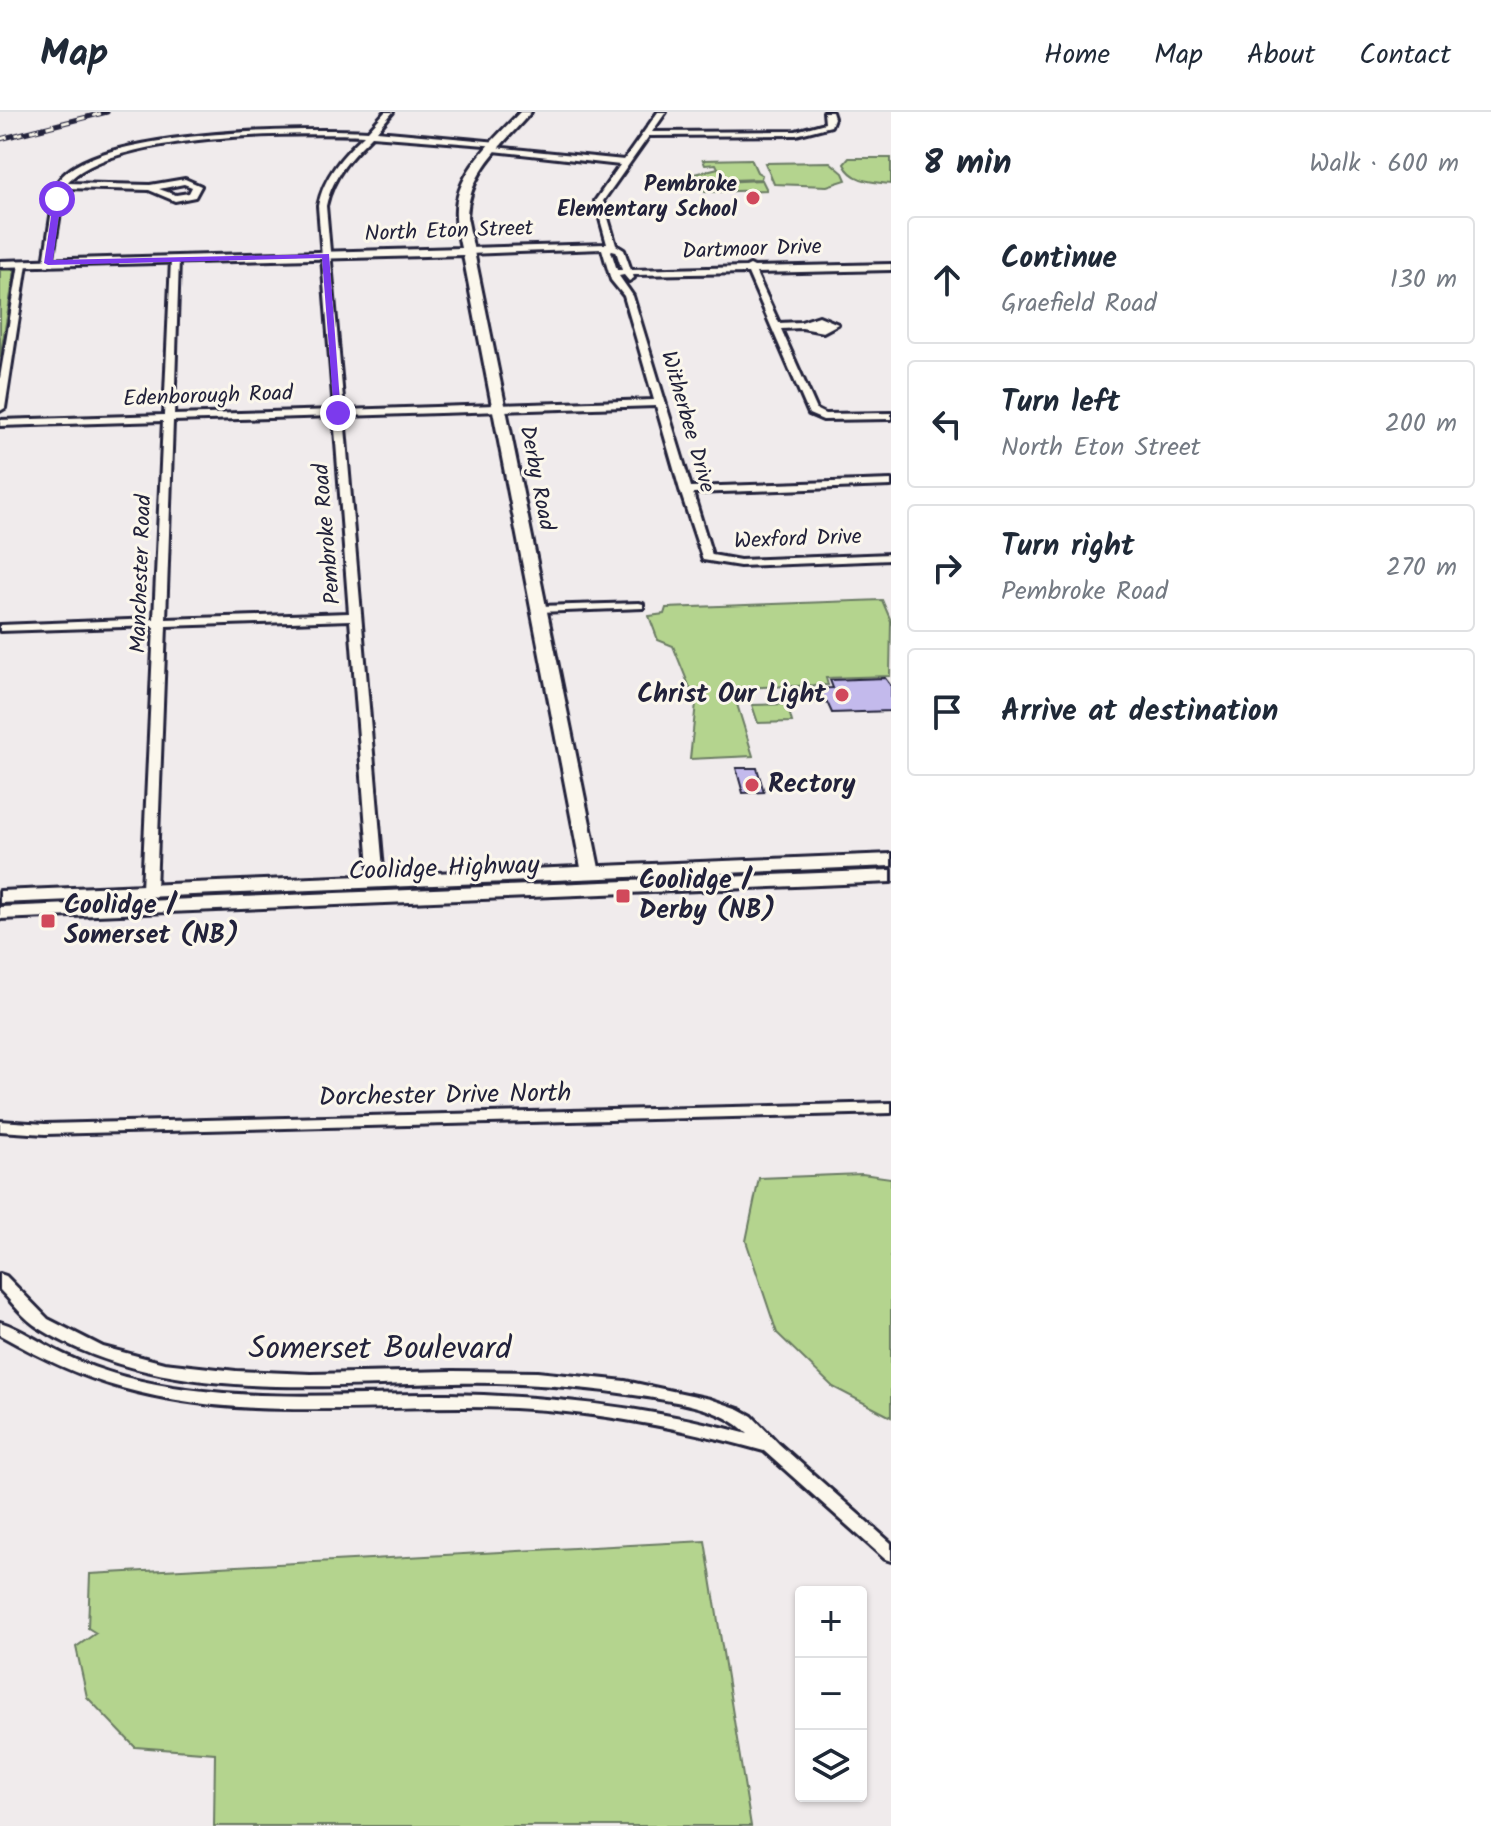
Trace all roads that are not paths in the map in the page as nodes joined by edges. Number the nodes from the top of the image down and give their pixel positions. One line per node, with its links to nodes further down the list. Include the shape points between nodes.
1 (389, 112): 5 (street, Pembroke Road)
2 (526, 112): 7 (street, Derby Road)
3 (662, 112): 6 (street)
4 (828, 112): 6 (street, via 828,124 802,132)
5 (372, 131): 7 (street); 9 (street, via 272,130 180,140 102,158); 13 (street, Pembroke Road, via 340,164 325,190)
6 (646, 134): 8 (street)
7 (496, 146): 8 (street); 12 (street, Derby Road, via 462,196)
8 (624, 163): 11 (street, via 599,201)
9 (60, 185): 10 (street); 15 (street)
10 (150, 188): 10 (street, via 181,198 192,195 197,186 185,181)
11 (612, 246): 12 (street, North Eton Street); 20 (street, via 620,250); 21 (street, via 606,250)
12 (468, 251): 13 (street, North Eton Street); 27 (street, Derby Road)
13 (326, 256): 14 (street, North Eton Street); 28 (street, Pembroke Road)
14 (175, 260): 15 (street, North Eton Street); 30 (street, Manchester Road)
15 (48, 263): 17 (street, North Eton Street)
16 (0, 264): 17 (street, North Eton Street)
17 (23, 264): 26 (street)
18 (891, 267): 19 (street, Dartmoor Drive)
19 (750, 268): 20 (street, Dartmoor Drive); 24 (street)
20 (628, 272): 21 (street, Dartmoor Drive); 22 (street, Witherbee Drive)
21 (613, 273): 22 (street, Witherbee Drive)
22 (628, 296): 25 (street, Witherbee Drive)
23 (802, 325): 24 (street)
24 (774, 326): 29 (street, via 813,412 823,417)
25 (658, 403): 27 (street, Edenborough Road); 33 (street, Witherbee Drive)
26 (0, 408)
27 (499, 408): 28 (street, Edenborough Road); 37 (street, Derby Road)
28 (338, 413): 30 (street, Edenborough Road); 38 (street, Pembroke Road)
29 (891, 416)
30 (168, 418): 31 (street, Edenborough Road); 39 (street, Manchester Road)
31 (0, 423)
32 (891, 483): 33 (street)
33 (685, 490): 35 (street, Witherbee Drive)
34 (891, 557): 35 (street, Wexford Drive, via 740,563)
35 (707, 558)
36 (639, 606): 37 (street)
37 (539, 609): 42 (street, Derby Road)
38 (355, 616): 39 (street); 45 (street, Pembroke Road)
39 (160, 622): 40 (street); 46 (street, Manchester Road)
40 (0, 628)
41 (891, 860): 43 (main road, Coolidge Highway)
42 (591, 873): 43 (main road, Coolidge Highway); 45 (main road, Coolidge Highway)
43 (718, 875): 44 (main road, Coolidge Highway); 48 (main road, Coolidge Highway)
44 (891, 876)
45 (377, 881): 46 (main road, Coolidge Highway)
46 (149, 890): 47 (main road, Coolidge Highway)
47 (0, 897)
48 (0, 913)
49 (891, 1108): 50 (street, Dorchester Drive North)
50 (0, 1126)
51 (0, 1280): 53 (street, Somerset Boulevard, via 37,1321 126,1359 178,1373 237,1379 514,1377 603,1386 731,1412 751,1422)
52 (0, 1328): 53 (street, Somerset Boulevard, via 90,1375 177,1394 289,1403 544,1404 664,1420)
53 (770, 1446): 54 (street, Somerset Boulevard)
54 (891, 1554)

